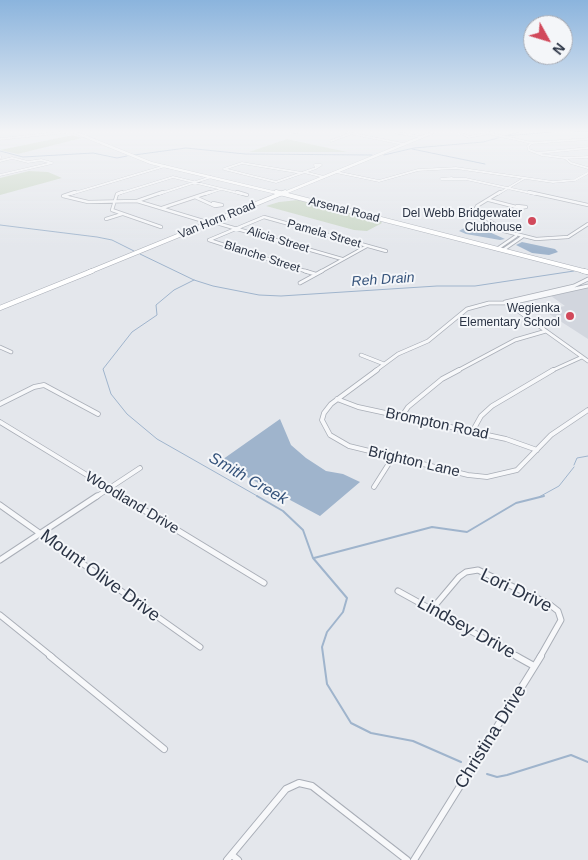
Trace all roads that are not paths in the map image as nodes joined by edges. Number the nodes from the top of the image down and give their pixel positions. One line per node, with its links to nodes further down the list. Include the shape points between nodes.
1 (14, 172): 11 (street)
2 (144, 172): 24 (street, Alicia Street, via 63,196 85,202)
3 (191, 172): 12 (street, Arsenal Road)
4 (236, 172): 10 (street, via 273,182)
5 (296, 172): 10 (street)
6 (336, 172): 7 (street, via 379,181); 13 (street, Van Horn Road)
7 (410, 172)
8 (481, 172): 15 (street)
9 (588, 172): 15 (street, via 564,182)
10 (302, 173): 13 (street)
11 (0, 175)
12 (211, 177): 16 (street); 19 (street, Arsenal Road)
13 (323, 178): 19 (street, Van Horn Road)
14 (452, 178): 18 (street)
15 (523, 179): 18 (street)
16 (198, 182): 17 (street); 23 (street); 24 (street, via 173,177 120,192)
17 (223, 188): 20 (street); 21 (street)
18 (508, 188): 22 (street); 26 (street)
19 (282, 194): 31 (street, Van Horn Road); 38 (street, Arsenal Road)
20 (246, 195)
21 (195, 197): 25 (street); 28 (street)
22 (489, 200): 27 (street); 35 (street, via 477,206 477,213)
23 (137, 201): 24 (street, Alicia Street); 28 (street, Alicia Street)
24 (114, 202): 29 (street, via 112,210)
25 (213, 203)
26 (588, 204)
27 (517, 206)
28 (162, 208): 31 (street, Alicia Street)
29 (122, 214): 30 (street); 33 (street)
30 (106, 220)
31 (212, 222): 34 (street, Alicia Street); 52 (street, Van Horn Road)
32 (588, 224): 36 (street, via 573,236 564,238)
33 (161, 227)
34 (236, 228): 37 (street, Pamela Street, via 262,217); 41 (street, Alicia Street); 43 (street, Blanche Street, via 209,240)
35 (516, 236): 36 (street); 38 (street)
36 (522, 237): 39 (street)
37 (367, 246): 40 (street, Pamela Street); 41 (street)
38 (497, 249): 39 (street, Arsenal Road)
39 (503, 250): 42 (street, Arsenal Road)
40 (386, 251)
41 (342, 260): 43 (street)
42 (588, 272)
43 (315, 274): 45 (street)
44 (588, 279): 47 (street)
45 (300, 283)
46 (588, 286): 48 (street)
47 (562, 289): 48 (street); 49 (street)
48 (567, 292): 50 (street)
49 (533, 294): 50 (street); 51 (street)
50 (538, 298): 51 (street)
51 (505, 302): 53 (street); 59 (street, via 467,309 428,341)
52 (0, 308)
53 (546, 331): 57 (street); 65 (street, via 515,340 442,379 408,406)
54 (0, 347): 55 (street)
55 (11, 352)
56 (361, 355): 59 (street)
57 (582, 357): 58 (street); 67 (street, via 492,406 480,416)
58 (588, 361)
59 (384, 364): 61 (street)
60 (40, 385): 62 (street); 64 (street, via 48,386)
61 (337, 399): 65 (street, Brompton Road); 69 (street, Brighton Lane, via 322,416 324,428 330,435 349,446)
62 (0, 404)
63 (588, 410): 68 (street, via 551,435)
64 (98, 414)
65 (402, 416): 67 (street, Brompton Road)
66 (0, 422): 72 (street, Woodland Drive)
67 (472, 432): 68 (street, Brompton Road)
68 (537, 450): 69 (street, Brighton Lane, via 517,470 498,476 475,476)
69 (393, 457): 71 (street)
70 (140, 468): 72 (street)
71 (374, 487)
72 (108, 489): 74 (street); 76 (street, Woodland Drive)
73 (0, 505): 74 (street, Mount Olive Drive)
74 (41, 533): 75 (street); 81 (street, Mount Olive Drive)
75 (0, 560)
76 (264, 583)
77 (398, 591): 78 (street, Lindsey Drive)
78 (432, 610): 79 (street, Lori Drive, via 459,577 472,570 494,576 549,604); 82 (street, Lindsey Drive)
79 (559, 613): 82 (street, Christina Drive, via 561,623)
80 (0, 615): 83 (street)
81 (200, 647)
82 (534, 666): 87 (street, Christina Drive)
83 (164, 749)
84 (230, 857): 85 (street); 86 (street, via 286,789 295,784 312,786)
85 (238, 860)
86 (407, 860)
87 (414, 860)

